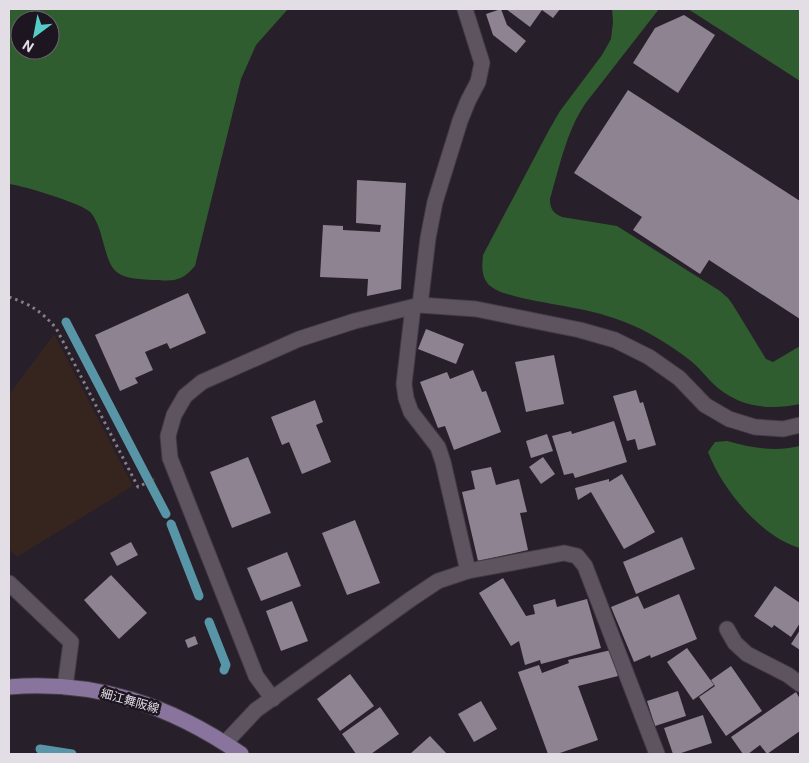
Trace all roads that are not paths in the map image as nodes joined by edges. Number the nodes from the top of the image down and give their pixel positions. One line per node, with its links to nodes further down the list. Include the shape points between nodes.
1 (465, 9): 2 (street, via 482,63 435,202)
2 (417, 306): 3 (street, via 476,309 616,340 649,357 679,378 705,405 729,419 755,427 783,429); 4 (street, via 404,384 406,398 411,412 438,448); 10 (street, via 299,339 202,382 185,396 174,415 168,436 170,458 256,676)
3 (800, 425)
4 (468, 571): 10 (street, via 438,582 411,599); 13 (street, via 564,554 577,556 585,566)
5 (9, 584): 9 (street, via 71,642)
6 (727, 629): 7 (street, via 735,644 747,654)
7 (800, 684)
8 (9, 687): 9 (main road, 細江舞阪線)
9 (65, 687): 11 (main road, 細江舞阪線, via 105,692 145,703 182,718)
10 (273, 699): 11 (street, via 256,710)
11 (225, 744): 12 (main road, 細江舞阪線)
12 (241, 754)
13 (657, 754)

